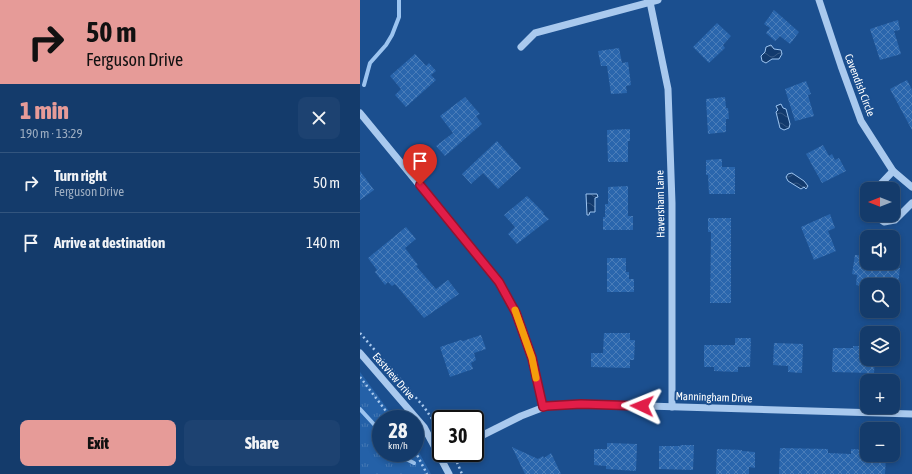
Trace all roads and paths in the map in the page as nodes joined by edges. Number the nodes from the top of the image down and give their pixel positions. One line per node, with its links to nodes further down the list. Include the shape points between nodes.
1 (658, 0): 3 (street)
2 (819, 0): 6 (street, Cavendish Circle, via 861,121)
3 (650, 2): 4 (street, via 535,33); 15 (street, Haversham Lane, via 668,89 672,203)
4 (521, 47)
5 (360, 113): 14 (street, via 499,282 516,313 532,358)
6 (893, 171): 7 (street); 8 (street, Cavendish Circle)
7 (883, 182)
8 (912, 187)
9 (912, 203): 10 (street)
10 (900, 215)
11 (360, 333): 18 (path)
12 (360, 353): 20 (street, Eastview Drive)
13 (360, 377): 16 (path)
14 (543, 407): 15 (street, Manningham Drive, via 581,404); 19 (street, Manningham Drive)
15 (672, 407): 17 (street, Manningham Drive)
16 (385, 410)
17 (912, 414)
18 (432, 419)
19 (484, 435)
20 (432, 438)
21 (421, 462): 24 (path)
22 (446, 462): 25 (street, Eastview Drive)
23 (457, 462): 26 (path)
24 (427, 474)
25 (449, 474)
26 (462, 474)

